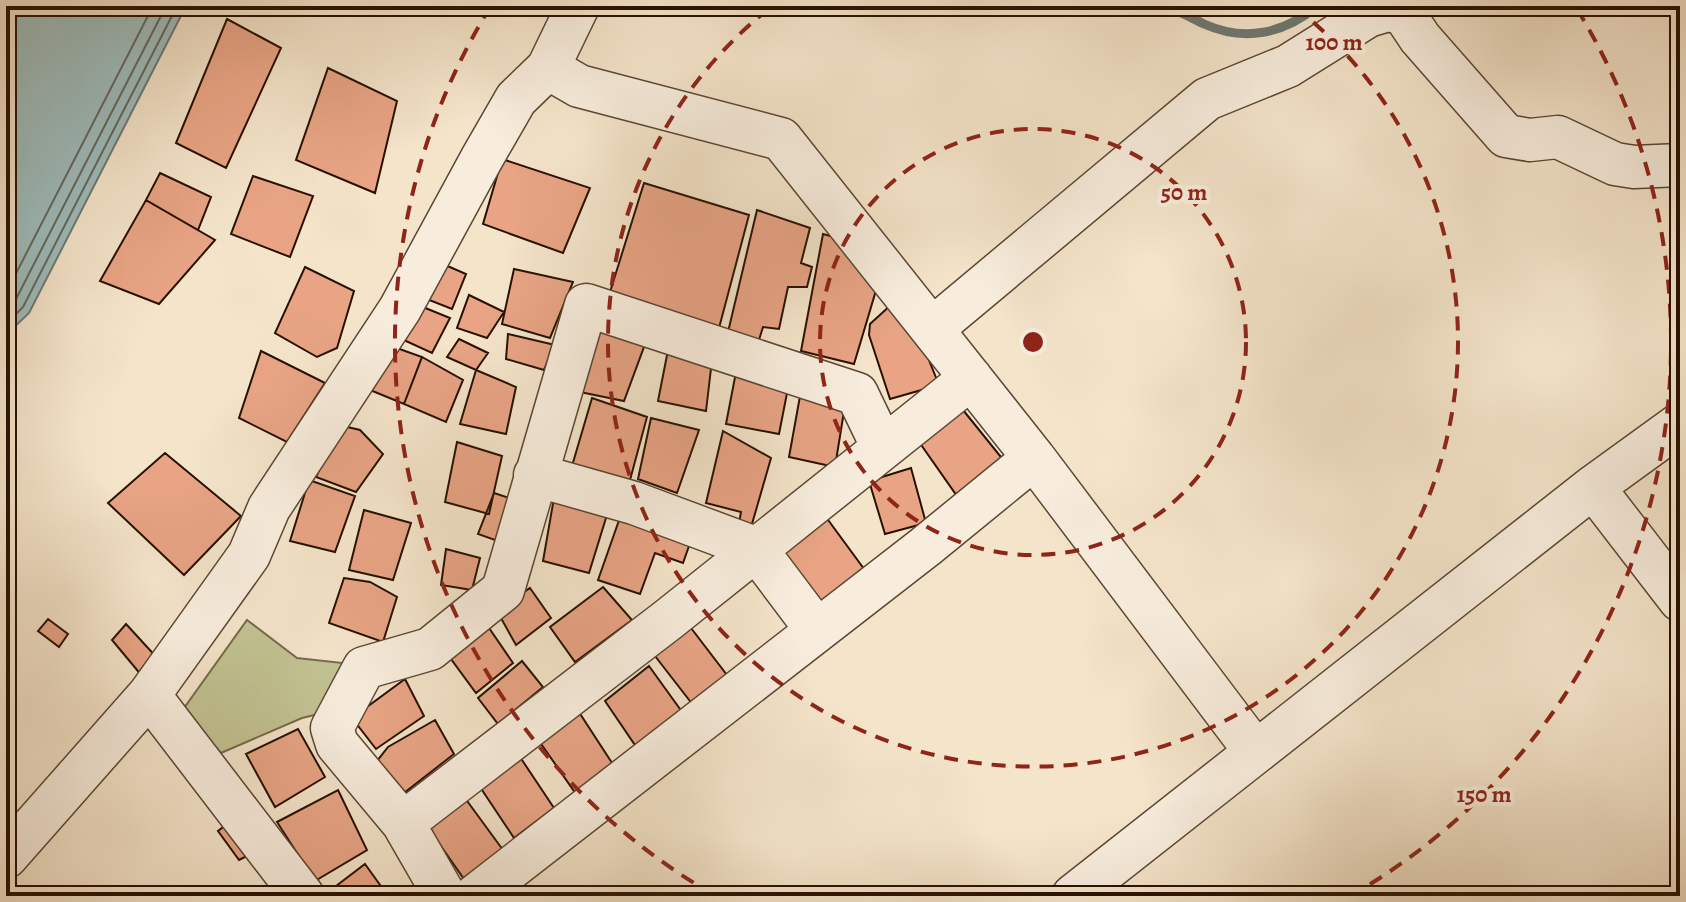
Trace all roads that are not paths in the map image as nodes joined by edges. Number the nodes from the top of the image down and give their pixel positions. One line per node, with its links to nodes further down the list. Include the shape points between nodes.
1 (578, 6): 2 (street)
2 (548, 68): 4 (street, via 579,86 781,139); 14 (street, via 516,99 400,309 269,508 249,555)
3 (1680, 165): 4 (street, via 1615,164 1558,137 1506,136 1404,14 1388,10 1368,16 1288,66 1207,99)
4 (932, 329): 5 (street)
5 (971, 378): 7 (street); 8 (street)
6 (1680, 424): 10 (street)
7 (883, 448): 9 (street, via 857,394 586,305); 11 (street)
8 (1034, 458): 13 (street); 15 (street)
9 (535, 475): 11 (street, via 634,503); 16 (street, via 503,590 430,649 364,668 332,728 337,744)
10 (1593, 487): 12 (street); 15 (street)
11 (755, 548): 13 (street); 16 (street)
12 (1680, 600)
13 (816, 629): 20 (street)
14 (149, 695): 17 (street); 18 (street)
15 (1255, 751): 21 (street)
16 (403, 823): 19 (street)
17 (6, 857)
18 (303, 896)
19 (445, 896)
20 (475, 896)
21 (1073, 896)

